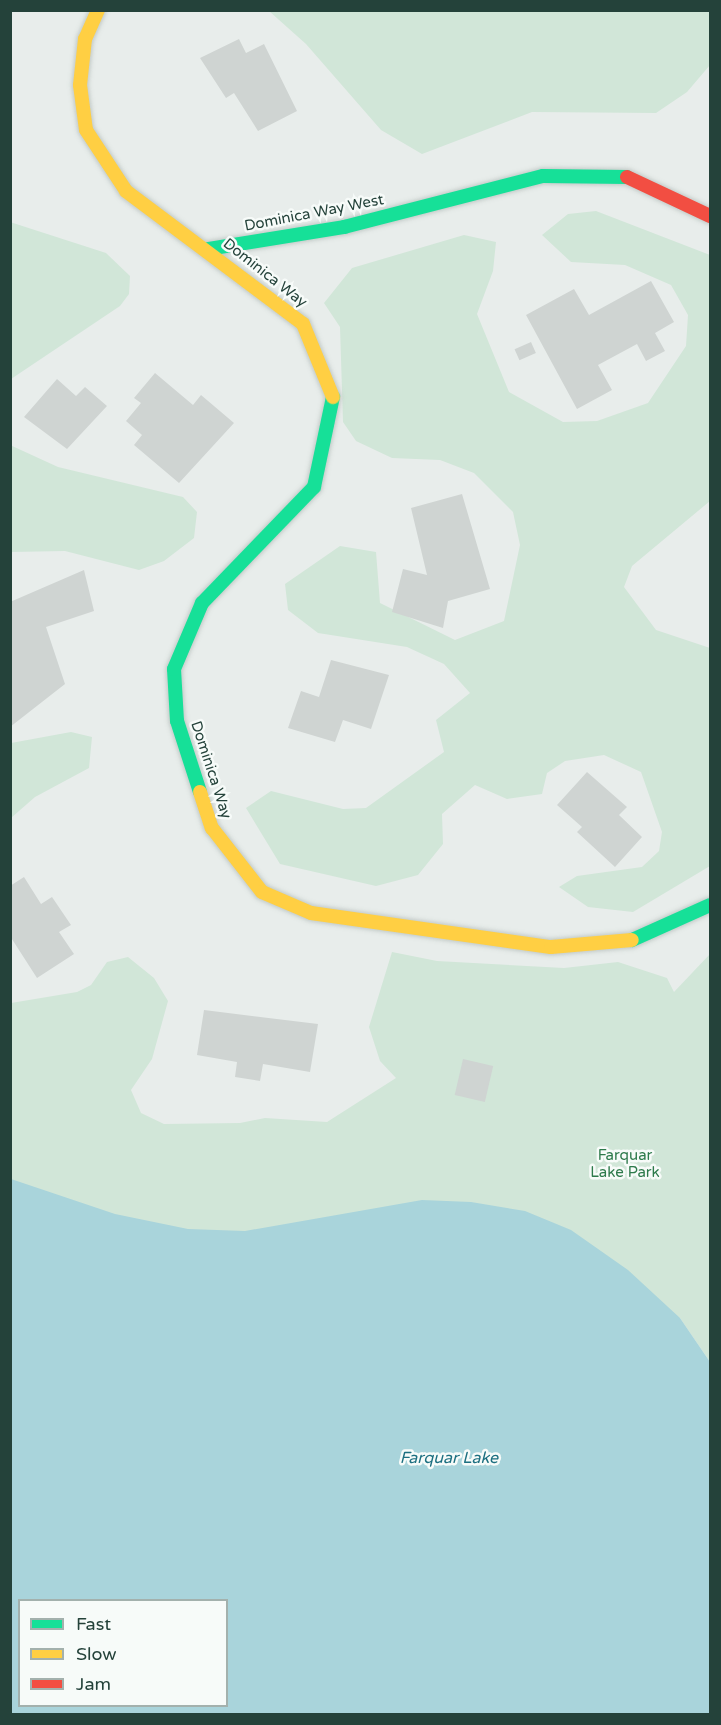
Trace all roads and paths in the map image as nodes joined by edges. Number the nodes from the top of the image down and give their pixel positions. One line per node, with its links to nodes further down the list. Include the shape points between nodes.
1 (98, 10): 3 (street, via 86,39 80,86 86,130 126,190)
2 (711, 216): 3 (street, Dominica Way West, via 627,177 543,176 344,227)
3 (208, 249): 4 (street, Dominica Way, via 303,324 336,403 315,487 202,603 174,669 177,721 212,828 262,892 311,913 551,947 636,940)
4 (711, 905)

